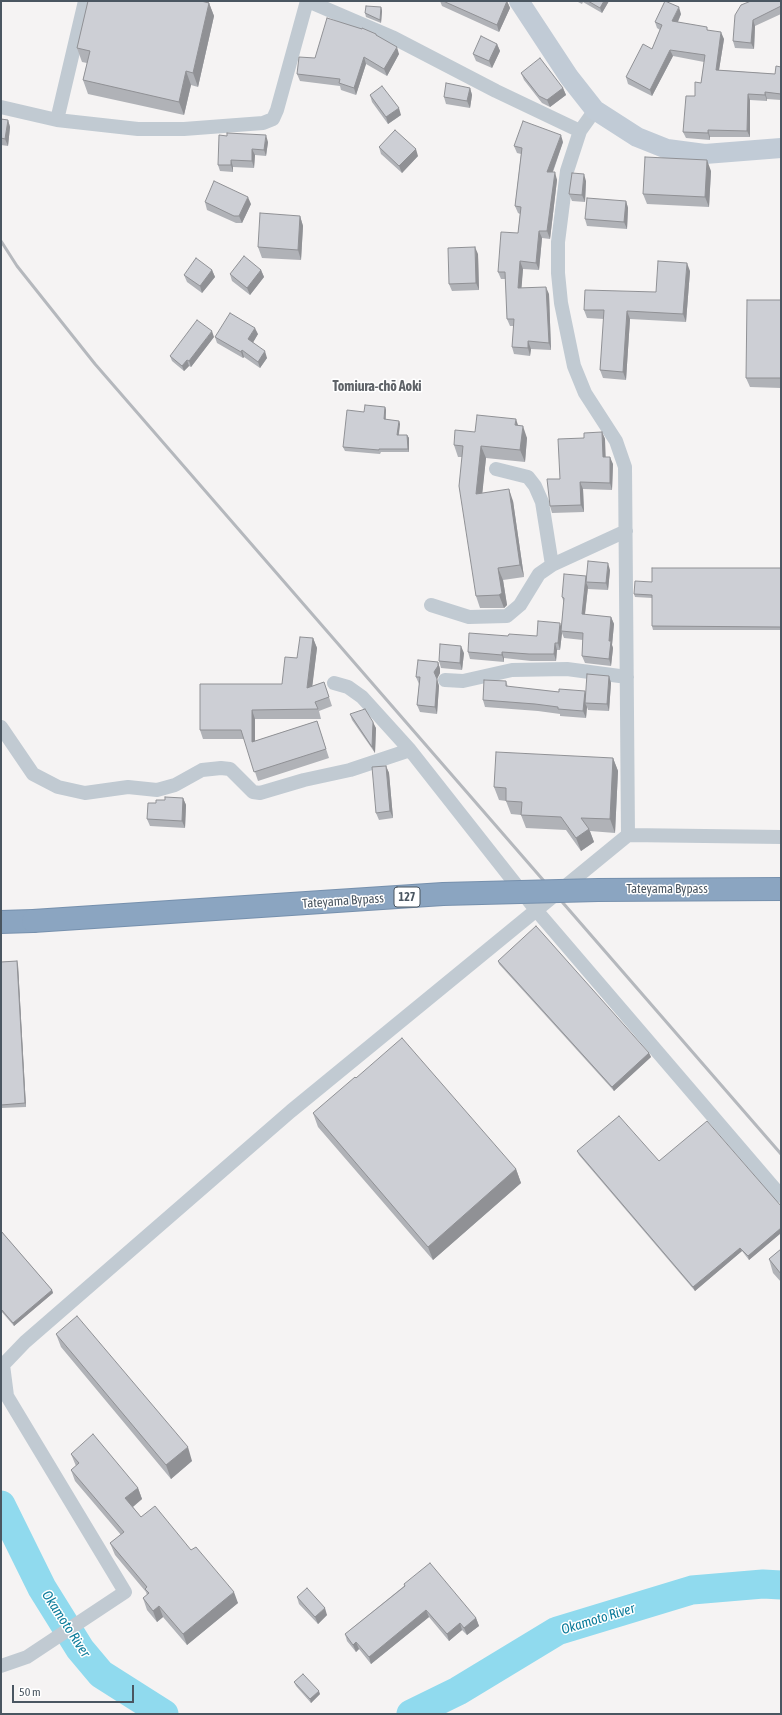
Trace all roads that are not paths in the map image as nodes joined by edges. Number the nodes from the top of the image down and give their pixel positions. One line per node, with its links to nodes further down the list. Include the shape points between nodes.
1 (85, 1): 6 (street)
2 (308, 1): 6 (street, via 273,119 263,123 176,129 138,129); 7 (street, via 394,38)
3 (520, 1): 5 (street, via 569,76)
4 (1, 107): 6 (street)
5 (595, 110): 7 (street); 8 (street, via 637,137 667,149 704,154)
6 (57, 120)
7 (580, 131): 10 (street, via 567,171 558,242 561,303 574,366 585,393 616,441 625,467)
8 (781, 148)
9 (496, 469): 11 (street, via 528,477 535,486 542,502)
10 (626, 531): 11 (street); 13 (street)
11 (552, 565): 12 (street, via 539,574 520,604 506,616 469,617)
12 (431, 605)
13 (627, 677): 14 (street, via 567,669 512,670 463,681); 18 (street)
14 (445, 680)
15 (334, 683): 17 (street, via 362,697)
16 (1, 727): 17 (street, via 33,774 58,787 85,793 128,787 157,790 175,785 202,770 221,768 230,769 253,792 260,793 350,770)
17 (410, 750): 21 (street)
18 (628, 835): 19 (street); 21 (street)
19 (781, 838)
20 (781, 889): 22 (highway, Tateyama Bypass / 127, bridge, via 443,894)
21 (536, 910): 23 (street); 24 (street, via 291,1112 31,1337 3,1365 7,1396 125,1592 27,1657)
22 (1, 922)
23 (781, 1196)
24 (1, 1666)

